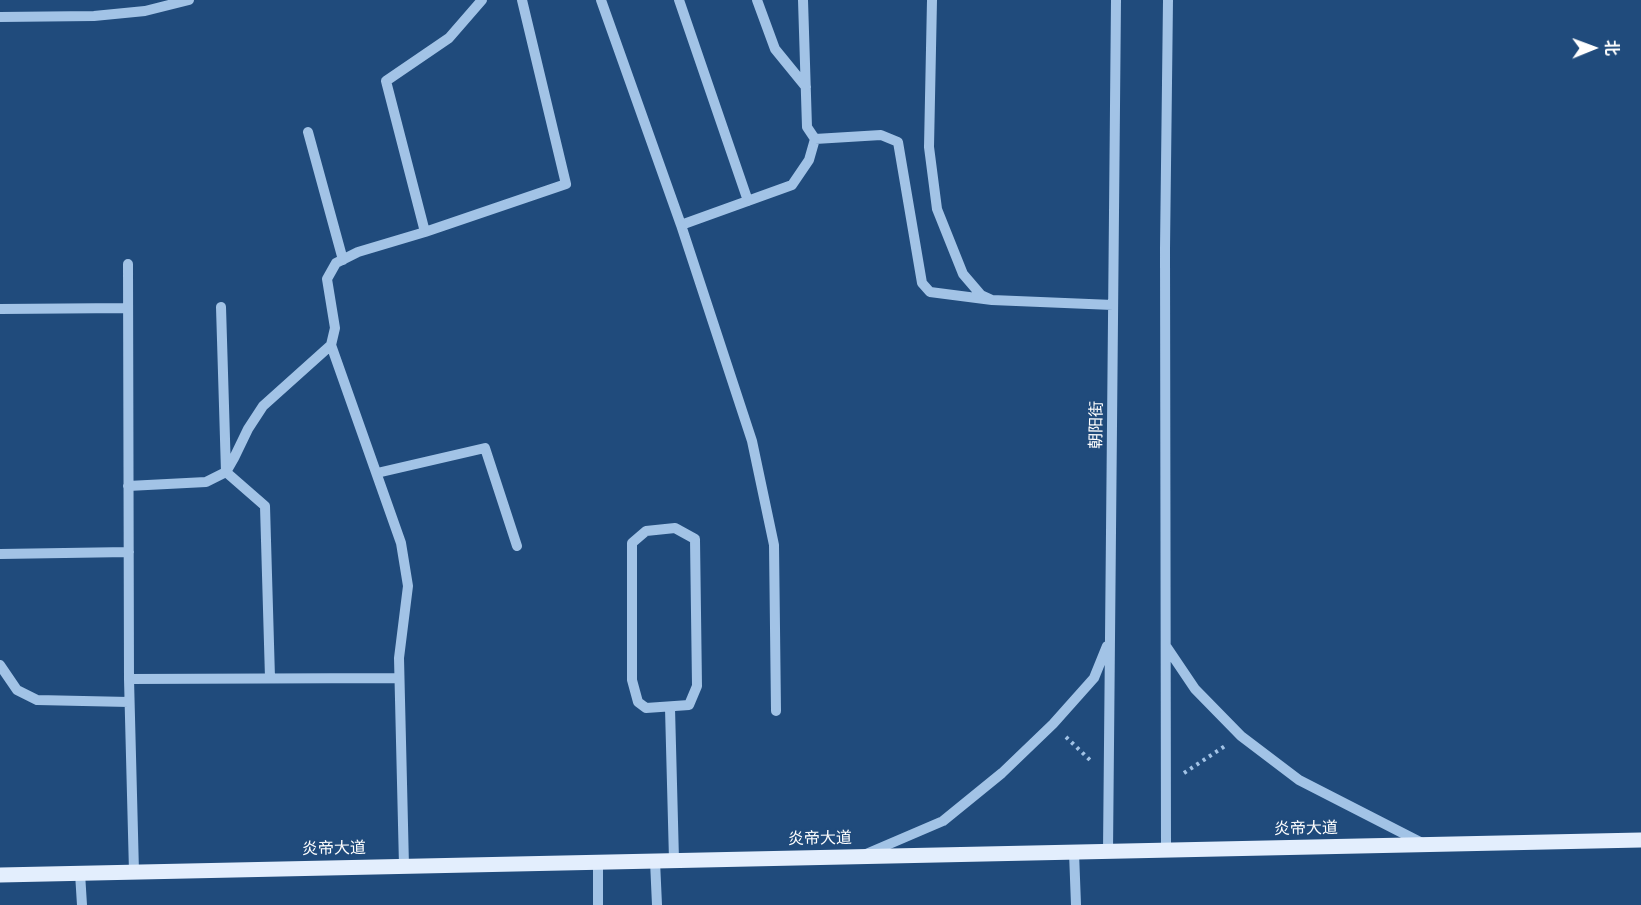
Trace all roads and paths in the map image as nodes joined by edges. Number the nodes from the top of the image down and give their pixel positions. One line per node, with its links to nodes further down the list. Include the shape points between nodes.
1 (189, 0): 11 (street, via 94,16)
2 (482, 0): 17 (street, via 449,38 386,81)
3 (522, 0): 17 (street, via 566,184)
4 (601, 0): 16 (street)
5 (680, 0): 15 (street)
6 (757, 0): 12 (street, via 775,49)
7 (803, 0): 12 (street)
8 (932, 0): 20 (street, via 929,147 937,209 963,274 981,295)
9 (1116, 0): 21 (street, 朝阳街)
10 (1168, 0): 33 (street)
11 (0, 17)
12 (806, 87): 14 (street, via 807,127)
13 (308, 132): 18 (street)
14 (815, 140): 15 (street, via 809,160 792,185); 20 (street, via 881,135 898,142 922,283 930,292)
15 (748, 201): 16 (street)
16 (681, 225): 40 (street, via 752,441 774,545)
17 (425, 232): 18 (street)
18 (343, 260): 25 (street, via 327,279 335,328)
19 (128, 264): 23 (street)
20 (992, 300): 21 (street)
21 (1113, 305): 32 (street, 朝阳街)
22 (221, 307): 26 (street)
23 (128, 308): 24 (street); 28 (street)
24 (0, 309)
25 (331, 345): 26 (street, via 263,406); 27 (street)
26 (226, 472): 28 (street, via 206,482); 35 (street, via 265,506)
27 (377, 473): 29 (street, via 485,448); 36 (street, via 401,543 408,586)
28 (128, 486): 30 (street)
29 (517, 546)
30 (129, 552): 31 (street); 37 (street)
31 (0, 554)
32 (1110, 640): 41 (street, via 1094,678); 43 (street, 朝阳街)
33 (1166, 646): 42 (street, via 1195,689); 44 (street)
34 (0, 665): 38 (street, via 17,690 37,700)
35 (270, 678): 36 (street); 37 (street)
36 (399, 678): 54 (street)
37 (129, 679): 38 (street)
38 (129, 702): 55 (street)
39 (670, 708): 39 (street, via 646,708 638,702 632,680 632,543 646,531 675,528 695,539 697,686 689,705); 51 (street)
40 (776, 711)
41 (1053, 724): 43 (path); 50 (street, via 1002,773 943,821)
42 (1241, 736): 44 (path); 46 (street, via 1299,780)
43 (1108, 777): 48 (street, 朝阳街)
44 (1166, 784): 47 (street)
45 (1641, 840): 46 (main road, 炎帝大道)
46 (1425, 845): 47 (main road, 炎帝大道)
47 (1166, 850): 48 (main road, 炎帝大道)
48 (1108, 851): 49 (main road, 炎帝大道)
49 (1074, 852): 50 (main road, 炎帝大道); 61 (street)
50 (861, 856): 51 (main road, 炎帝大道)
51 (674, 860): 52 (main road, 炎帝大道)
52 (655, 861): 53 (main road, 炎帝大道); 60 (street)
53 (598, 862): 54 (main road, 炎帝大道); 59 (street)
54 (404, 866): 55 (main road, 炎帝大道)
55 (134, 872): 56 (main road, 炎帝大道)
56 (80, 873): 57 (main road, 炎帝大道); 58 (street)
57 (0, 875)
58 (82, 905)
59 (598, 905)
60 (657, 905)
61 (1076, 905)

